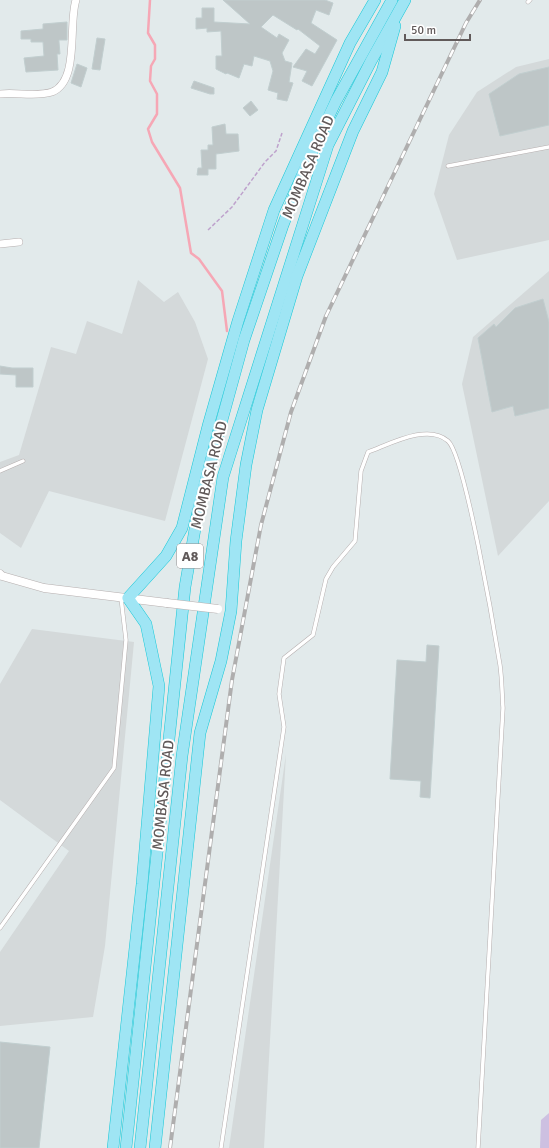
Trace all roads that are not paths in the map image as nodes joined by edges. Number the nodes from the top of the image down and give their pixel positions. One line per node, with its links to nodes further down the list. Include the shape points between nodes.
1 (76, 0): 5 (street, via 71,60 60,85 53,92)
2 (375, 0): 13 (highway, via 350,43 274,210 210,419 182,528 166,556)
3 (392, 0): 17 (highway, MOMBASA ROAD / A8, via 336,101 308,160 283,225 244,340 200,500 185,587)
4 (403, 4): 14 (highway, via 382,72 352,130 298,276 257,410 236,541); 18 (highway, MOMBASA ROAD / A8, via 328,145 223,477 182,756)
5 (0, 94)
6 (549, 147): 7 (lane)
7 (448, 166)
8 (19, 242): 9 (street)
9 (0, 244)
10 (23, 461): 11 (lane)
11 (0, 471)
12 (0, 574): 13 (street, via 44,588)
13 (125, 598): 14 (street, bridge); 15 (lane, via 126,640 114,768); 16 (highway, via 146,624 159,686 143,876)
14 (231, 611): 19 (highway, via 221,661 200,733)
15 (0, 928)
16 (113, 1148)
17 (126, 1148)
18 (140, 1148)
19 (156, 1148)
20 (221, 1148): 21 (lane, via 284,727 279,694 284,658 313,635 326,579 333,566 355,541 361,472 368,452 410,436 430,433 449,442 459,463 481,561 500,667 503,708)
21 (478, 1148)

